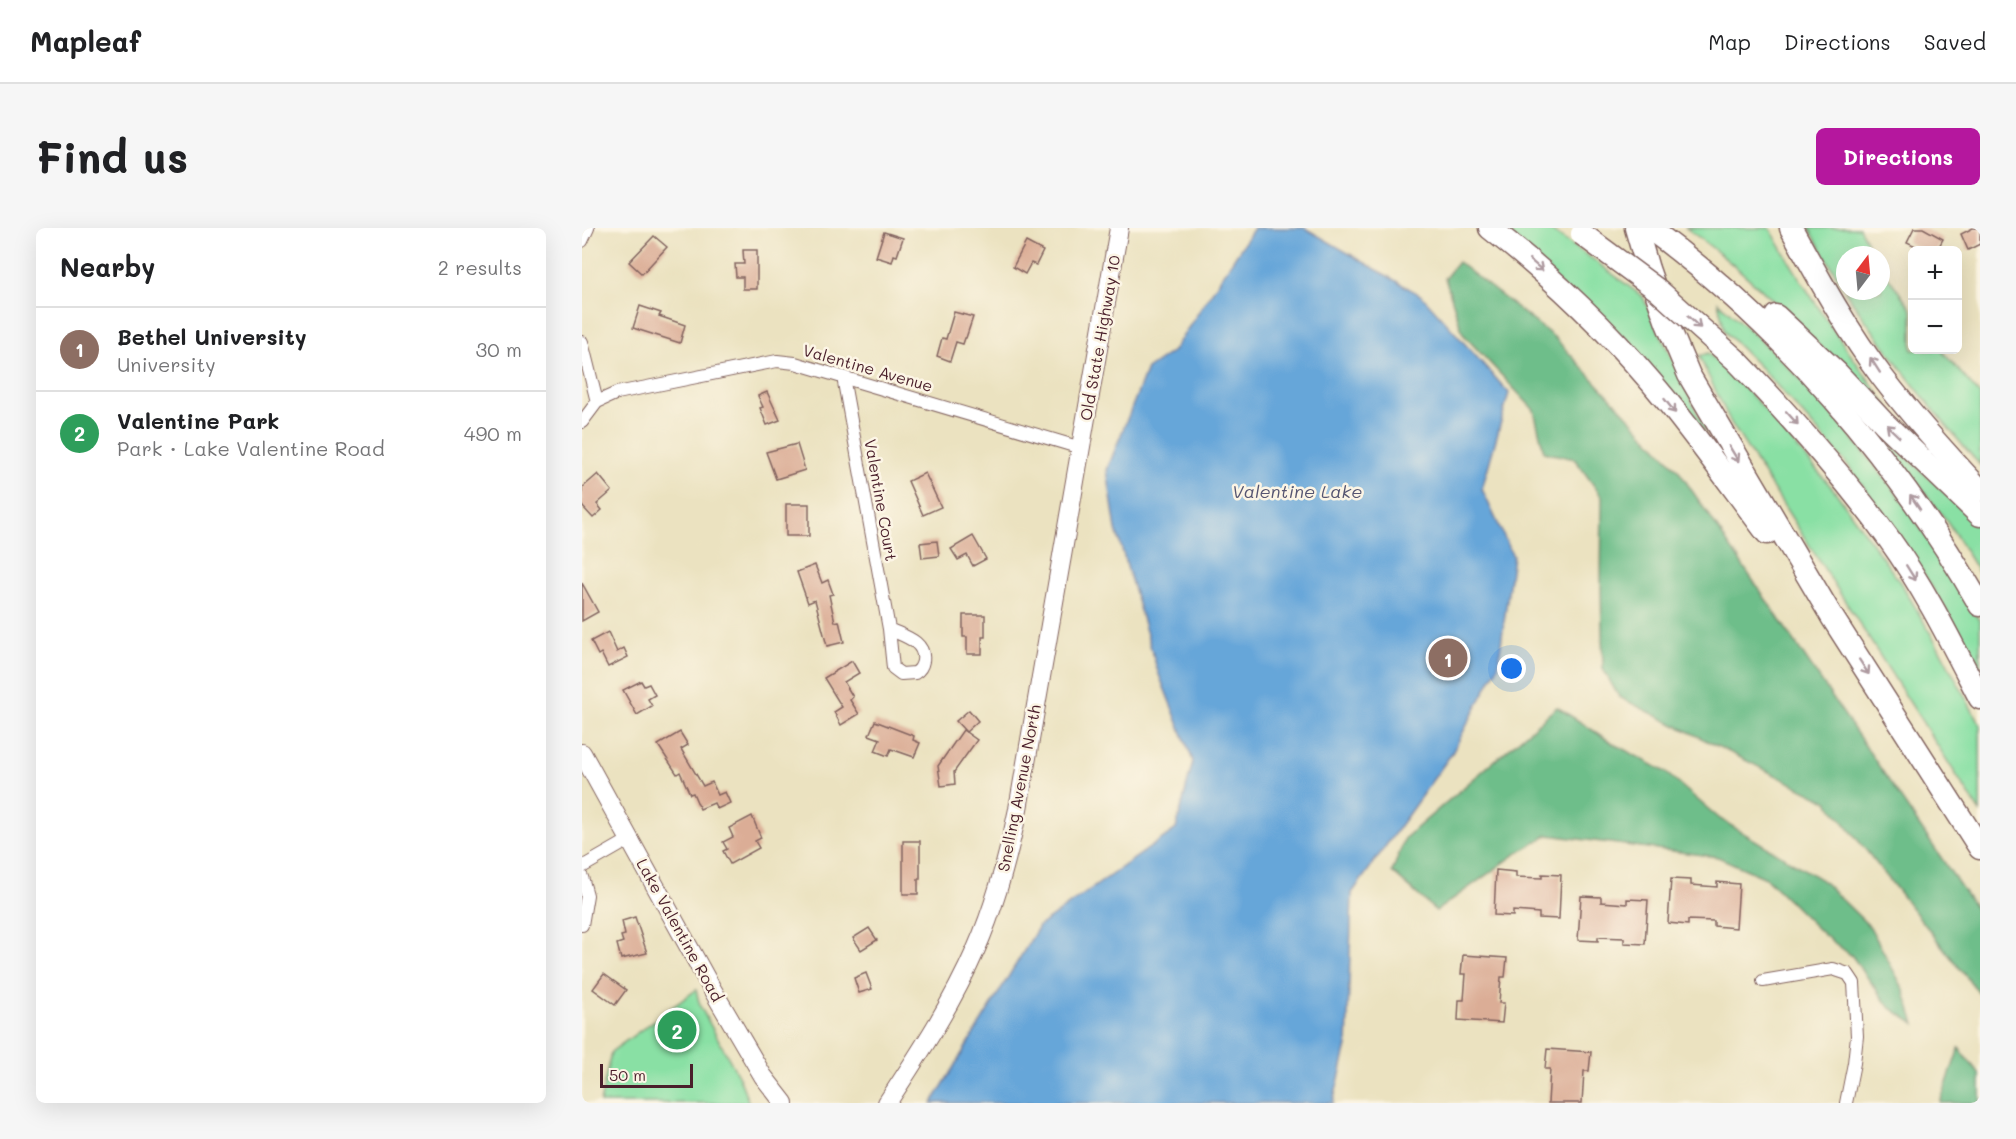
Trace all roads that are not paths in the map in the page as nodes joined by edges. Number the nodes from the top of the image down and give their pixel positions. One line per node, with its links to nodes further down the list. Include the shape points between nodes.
1 (588, 228): 9 (street)
2 (1119, 228): 15 (street, Old State Highway 10)
3 (1491, 228): 19 (highway, one-way to 19, via 1567,293 1654,386)
4 (1636, 228): 19 (highway, one-way to 19, via 1667,323 1689,375)
5 (1649, 228): 10 (highway)
6 (1671, 228): 10 (highway)
7 (1791, 228): 16 (highway, one-way to 7, via 1882,376)
8 (1577, 231): 21 (highway, one-way to 21, bridge, via 1659,291 1737,361 1824,454 1890,540 1929,601)
9 (582, 241)
10 (1739, 292): 17 (highway, one-way to 10, via 1830,367); 18 (highway, one-way to 10, via 1904,487 1836,401)
11 (582, 342): 13 (street)
12 (843, 377): 13 (street, Valentine Avenue, via 777,361 617,393); 15 (street, Valentine Avenue); 20 (street, Valentine Court)
13 (597, 402): 14 (street)
14 (582, 422)
15 (1081, 448): 30 (street, Snelling Avenue North, via 1004,869 977,948 958,986)
16 (1980, 490)
17 (1980, 515)
18 (1980, 605)
19 (1832, 617): 24 (highway, one-way to 24)
20 (889, 629)
21 (1980, 698)
22 (582, 753): 23 (street, Lake Valentine Road)
23 (629, 840): 25 (street); 29 (street, Lake Valentine Road, via 763,1076)
24 (1980, 848)
25 (582, 867)
26 (582, 877): 27 (street, via 587,895)
27 (582, 925)
28 (1763, 981): 31 (street, via 1833,969 1848,974 1854,983 1857,1036)
29 (784, 1103)
30 (887, 1103)
31 (1846, 1103)

